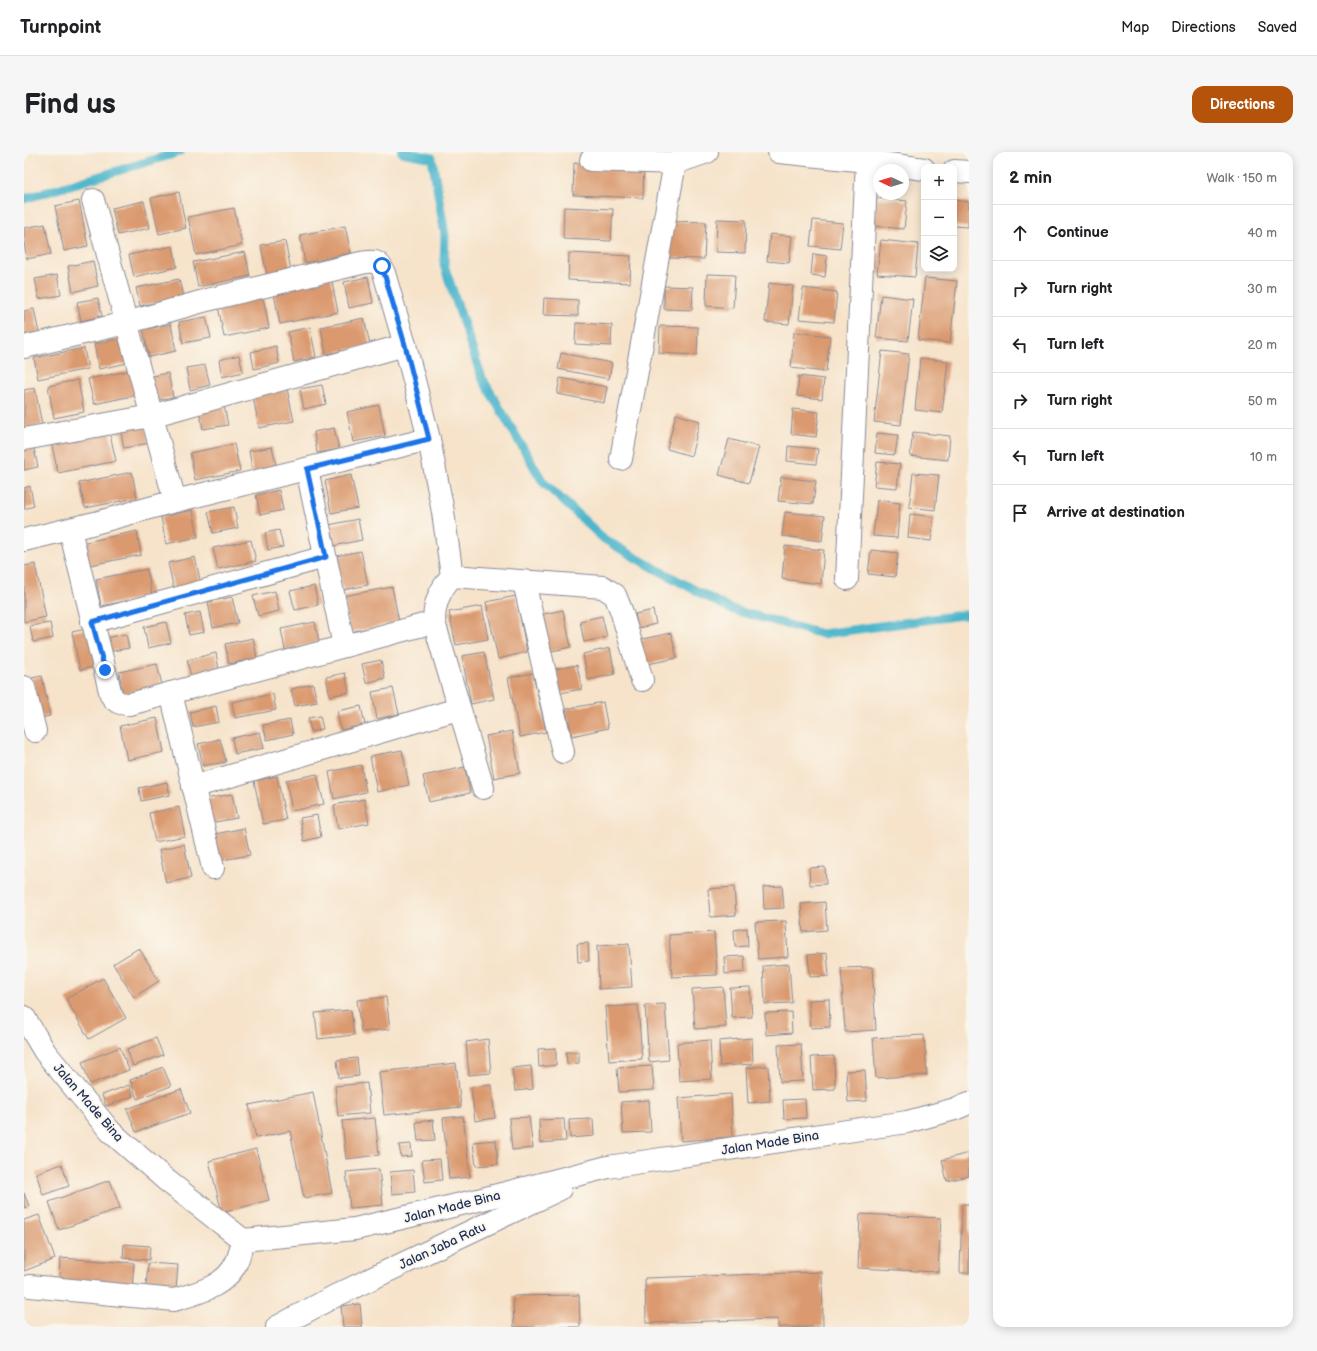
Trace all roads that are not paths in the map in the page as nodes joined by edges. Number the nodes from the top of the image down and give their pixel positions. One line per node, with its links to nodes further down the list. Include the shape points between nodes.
1 (707, 152): 5 (street)
2 (779, 152): 4 (street)
3 (591, 160): 5 (street)
4 (867, 161): 6 (street); 23 (street)
5 (675, 163): 16 (street)
6 (921, 168)
7 (957, 171): 8 (street)
8 (969, 172)
9 (93, 200): 10 (street)
10 (126, 323): 11 (street, via 207,300 372,261 382,266); 12 (street); 13 (street)
11 (405, 345): 13 (street); 15 (street)
12 (24, 346)
13 (151, 416): 14 (street); 18 (street)
14 (24, 439)
15 (429, 439): 17 (street); 22 (street)
16 (621, 459)
17 (307, 469): 18 (street); 21 (street)
18 (175, 501): 19 (street)
19 (70, 530): 20 (street); 25 (street)
20 (24, 540)
21 (326, 557): 25 (street); 27 (street)
22 (452, 576): 24 (street); 26 (street, via 436,602)
23 (847, 579)
24 (524, 582): 28 (street, via 603,587 615,595); 33 (street)
25 (92, 622): 30 (street, via 114,700 130,704)
26 (434, 622): 27 (street); 31 (street)
27 (344, 646): 30 (street)
28 (642, 680)
29 (24, 687): 32 (street)
30 (171, 693): 34 (street)
31 (458, 709): 34 (street); 35 (street)
32 (35, 731)
33 (563, 752)
34 (193, 787): 36 (street)
35 (482, 788)
36 (212, 868)
37 (24, 1017): 40 (street, Jalan Made Bina, via 45,1052 110,1131 166,1180)
38 (969, 1103): 39 (street, Jalan Made Bina, via 907,1122)
39 (608, 1167): 40 (street, Jalan Made Bina, via 474,1202 355,1229); 42 (street, Jalan Jaba Ratu, via 335,1296)
40 (243, 1240): 41 (street, via 238,1260 221,1282 174,1300)
41 (30, 1286)
42 (277, 1327)

